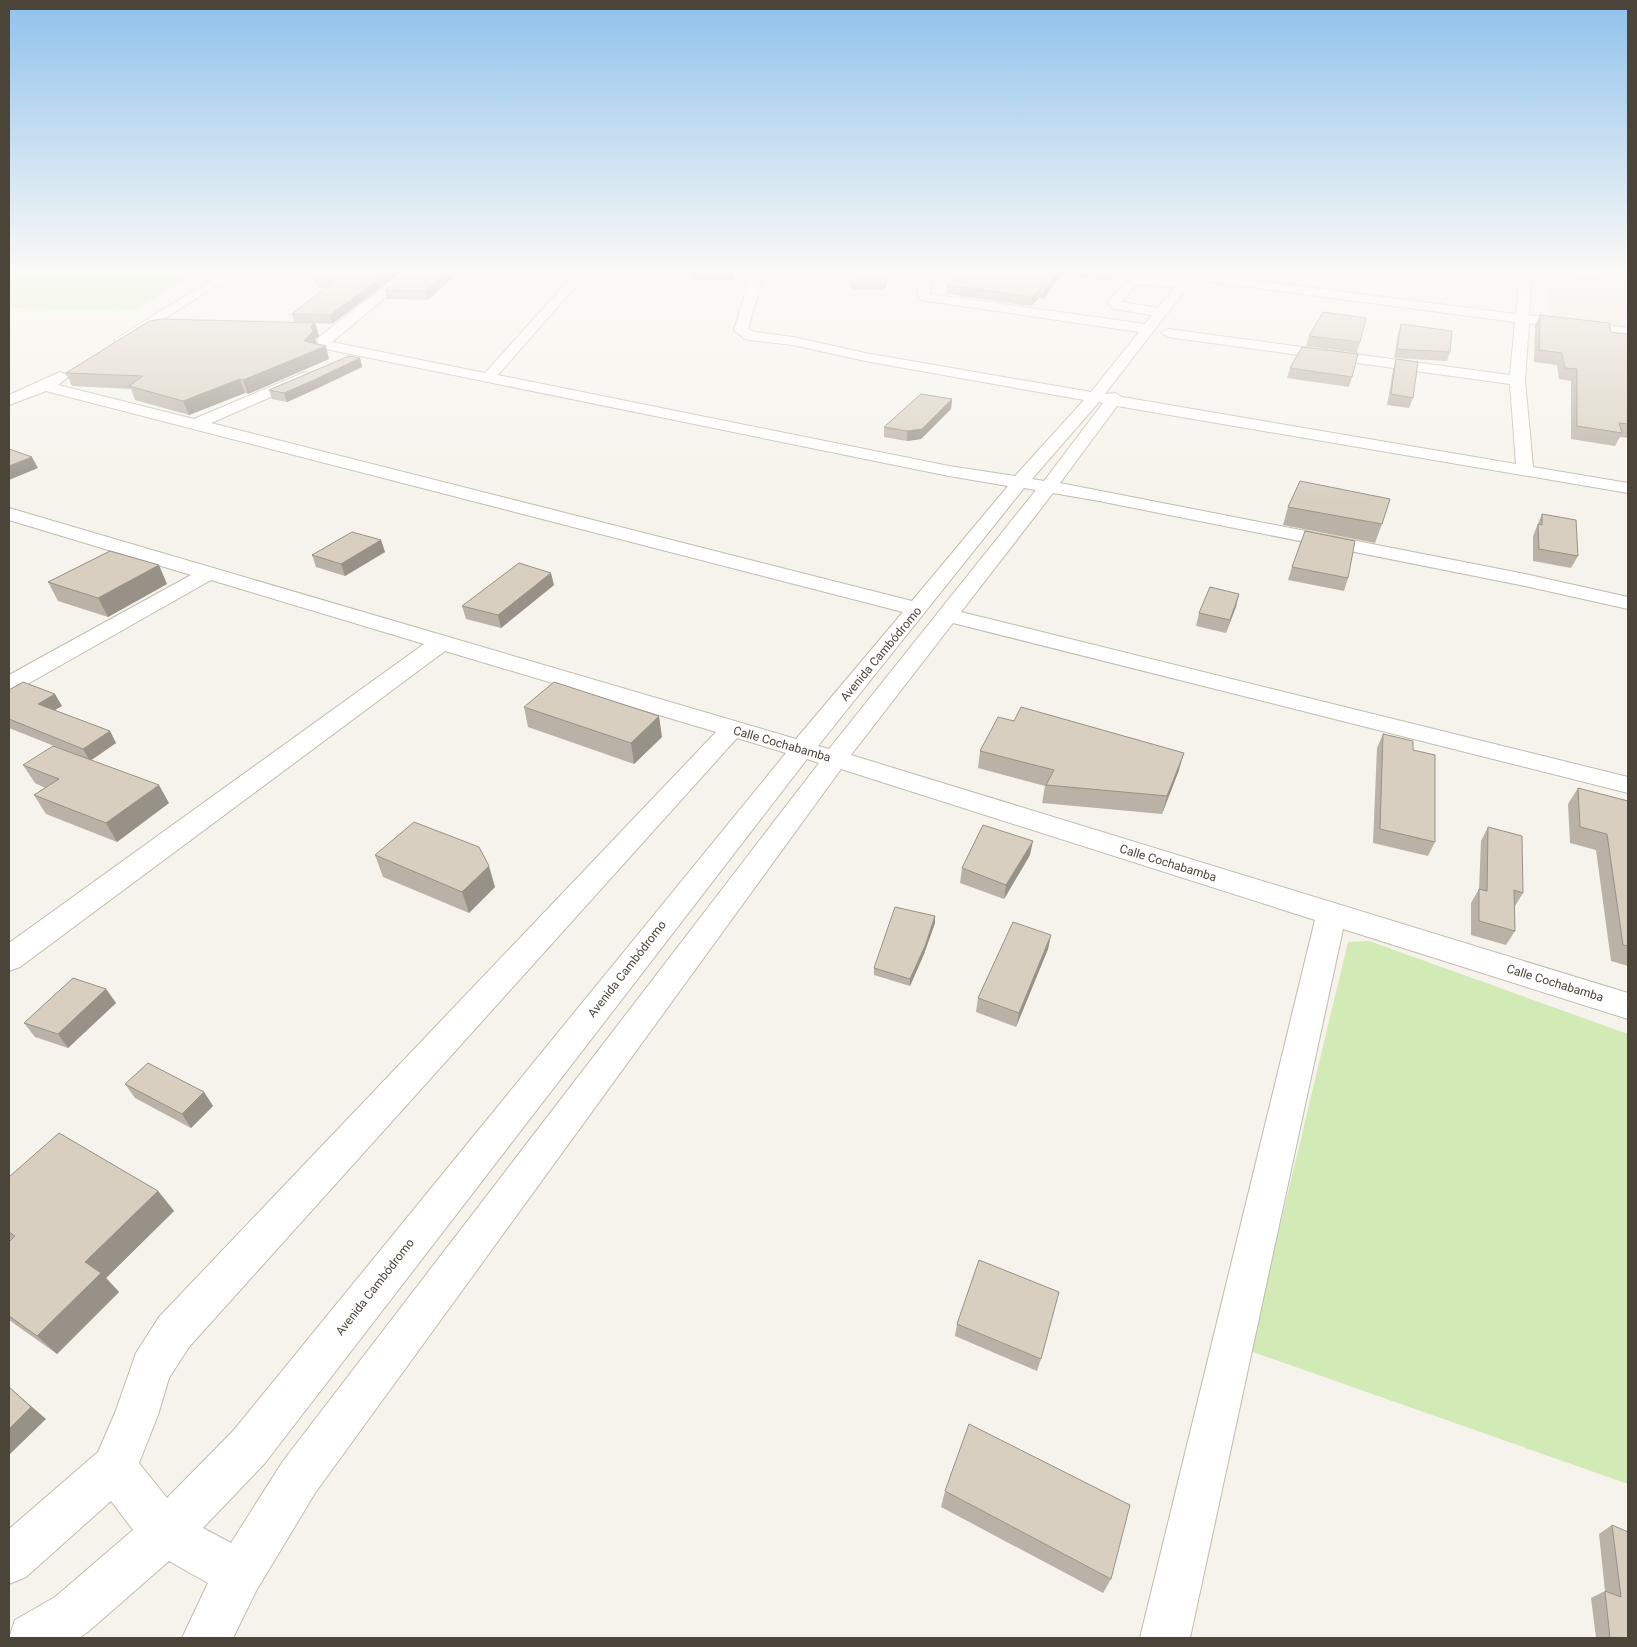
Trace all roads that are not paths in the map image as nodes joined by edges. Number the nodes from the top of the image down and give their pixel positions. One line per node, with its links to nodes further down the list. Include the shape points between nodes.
1 (343, 349): 8 (street)
2 (514, 349): 12 (street)
3 (828, 349): 15 (street)
4 (1133, 349): 15 (street, Avenida Cambódromo)
5 (1155, 349): 17 (street, Avenida Cambódromo)
6 (1286, 349): 13 (street)
7 (1520, 349): 13 (street)
8 (361, 353): 9 (street); 12 (street)
9 (334, 364)
10 (70, 371): 14 (street)
11 (317, 372): 18 (street)
12 (488, 378): 20 (street, via 949,471)
13 (1517, 380): 19 (street)
14 (45, 386): 16 (street); 18 (street)
15 (1095, 397): 17 (street); 20 (street, Avenida Cambódromo)
16 (9, 400)
17 (1114, 400): 19 (street); 21 (street, Avenida Cambódromo)
18 (194, 425): 26 (street)
19 (1525, 470): 22 (street)
20 (1021, 481): 21 (street); 26 (street, Avenida Cambódromo)
21 (1050, 485): 25 (street); 27 (street, Avenida Cambódromo)
22 (1628, 488)
23 (9, 514): 24 (street, Calle Cochabamba)
24 (209, 573): 28 (street, Calle Cochabamba); 29 (street)
25 (1628, 603)
26 (918, 609): 31 (street, Avenida Cambódromo)
27 (946, 615): 31 (street, Avenida Cambódromo); 32 (street)
28 (442, 643): 30 (street, Calle Cochabamba); 34 (street)
29 (9, 685)
30 (720, 726): 31 (street, Calle Cochabamba); 36 (street, via 174,1332 151,1368)
31 (819, 754): 33 (street, Calle Cochabamba); 37 (street, Avenida Cambódromo, via 249,1446); 39 (street, Avenida Cambódromo, via 298,1477)
32 (1628, 785)
33 (1331, 914): 35 (street, Calle Cochabamba); 42 (street)
34 (9, 959)
35 (1628, 1006)
36 (114, 1468): 37 (street); 38 (street)
37 (165, 1533): 39 (street); 40 (street, Avenida Cambódromo, via 72,1614)
38 (9, 1560)
39 (238, 1574): 41 (street, Avenida Cambódromo)
40 (33, 1638)
41 (207, 1638)
42 (1165, 1638)

